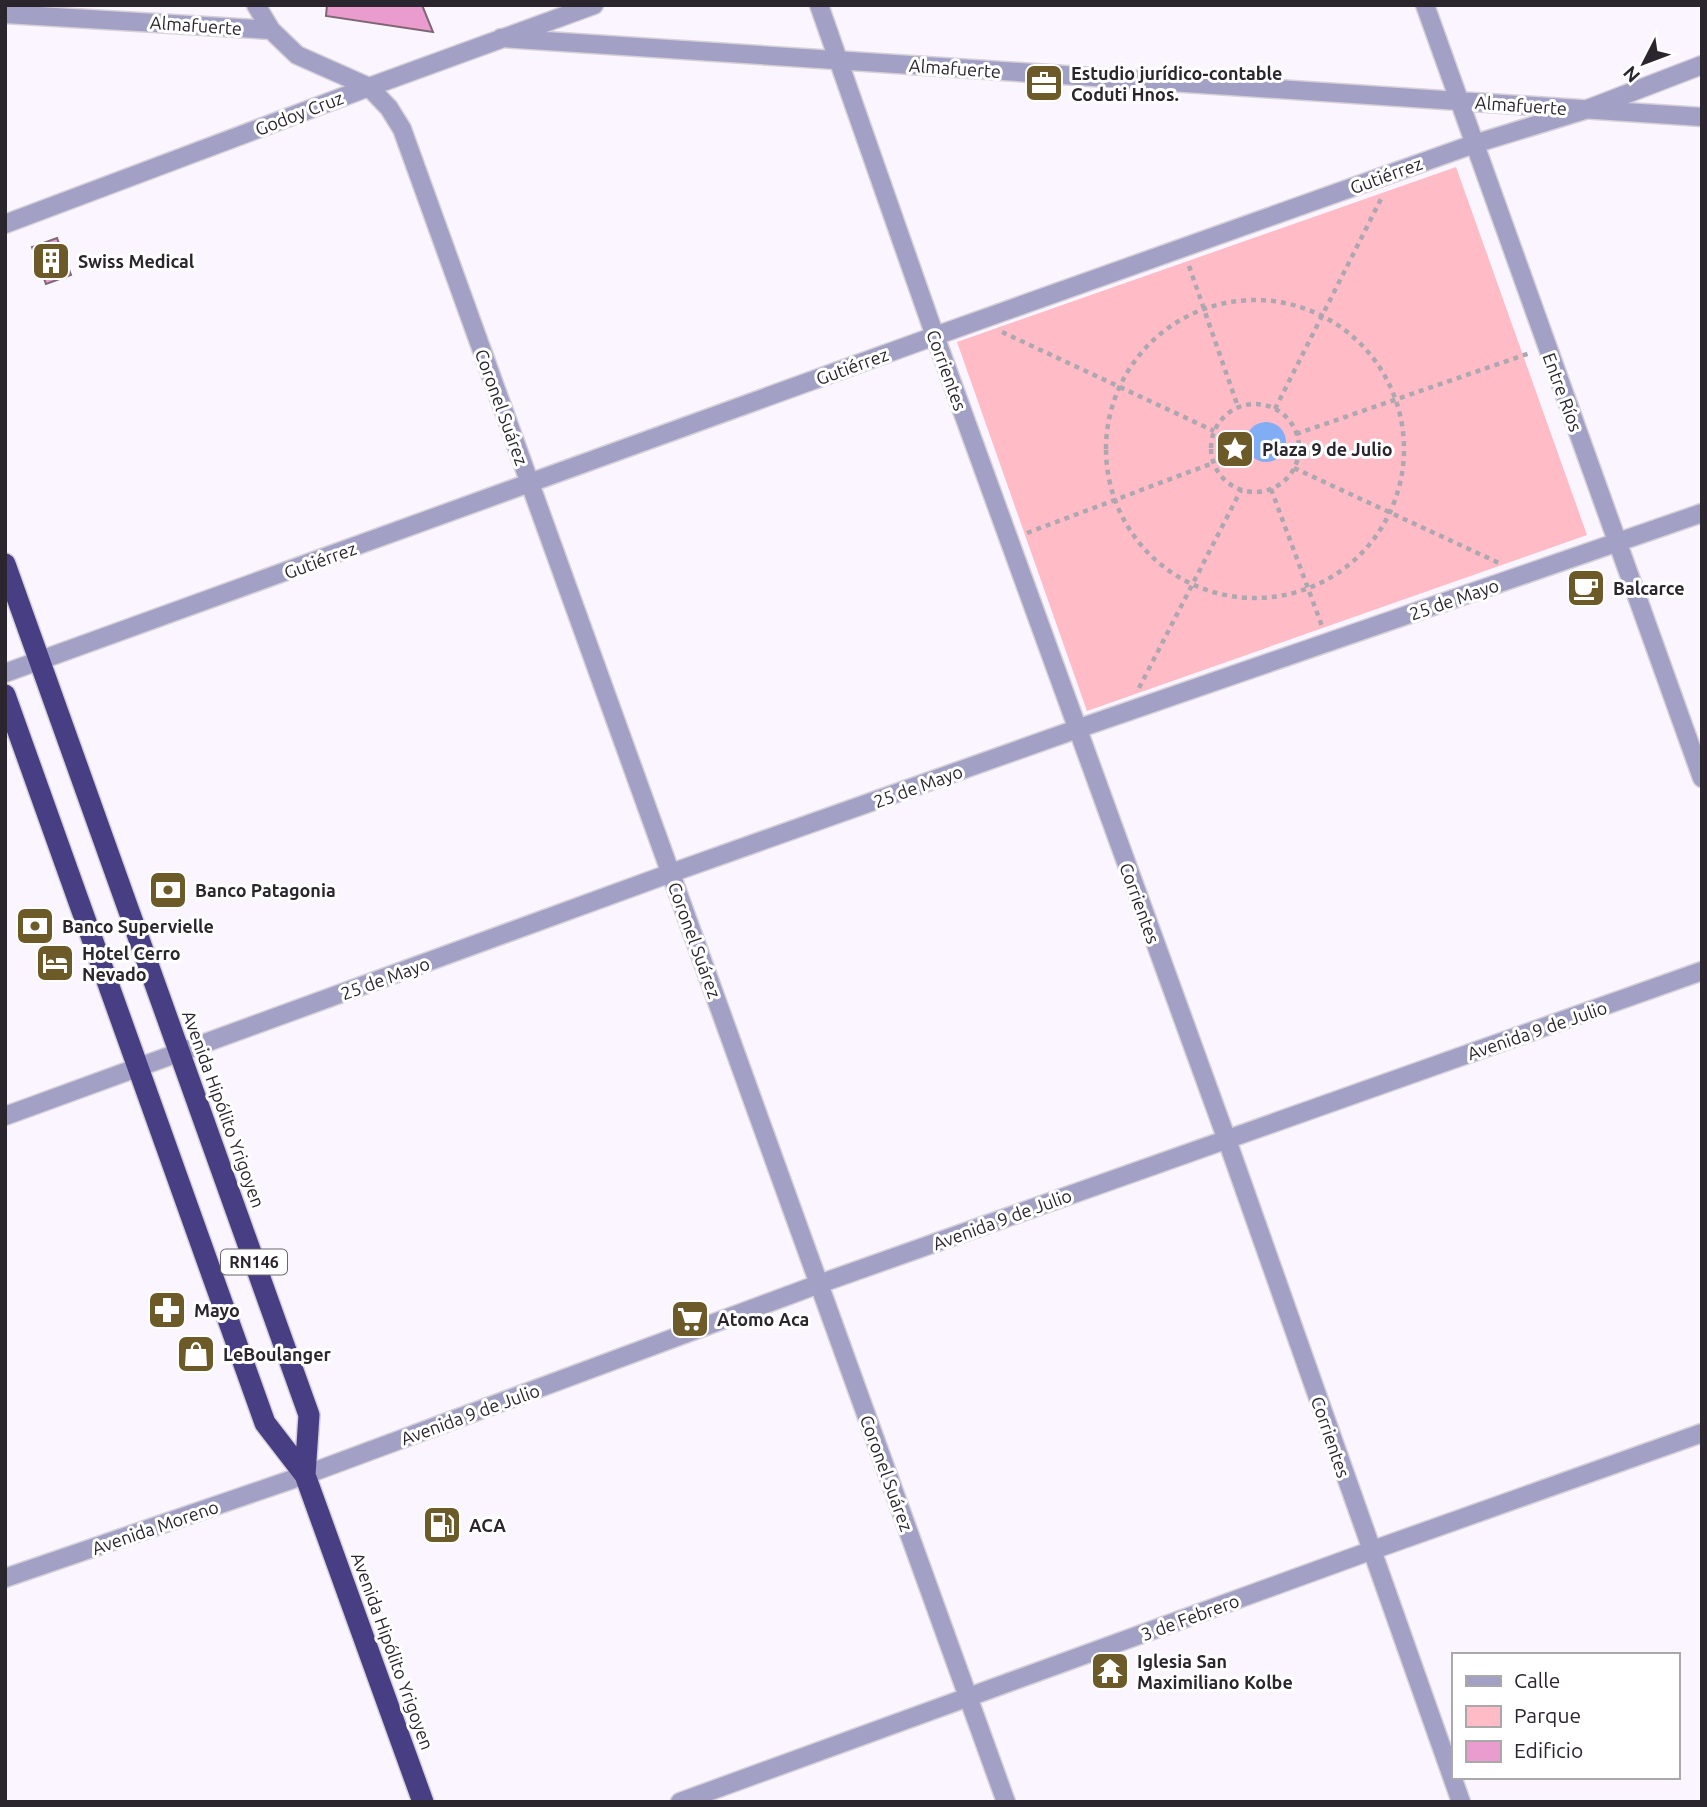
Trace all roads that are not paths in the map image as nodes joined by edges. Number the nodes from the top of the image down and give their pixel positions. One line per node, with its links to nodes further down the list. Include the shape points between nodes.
1 (256, 5): 6 (street)
2 (594, 5): 7 (street, Godoy Cruz)
3 (819, 5): 8 (street, Corrientes)
4 (1424, 5): 11 (street, Entre Ríos)
5 (5, 14): 6 (street, Almafuerte)
6 (271, 30): 10 (street, via 297,55)
7 (501, 38): 8 (street, Almafuerte); 10 (street, Godoy Cruz)
8 (839, 60): 11 (street, Almafuerte); 16 (street, Corrientes)
9 (1702, 65): 12 (street, Gutiérrez)
10 (369, 87): 15 (street, Godoy Cruz); 17 (street, Coronel Suárez, via 402,129)
11 (1459, 100): 12 (street, Almafuerte); 14 (street, Entre Ríos)
12 (1585, 110): 13 (street, Almafuerte); 14 (street, Gutiérrez)
13 (1702, 117)
14 (1474, 144): 16 (street, Gutiérrez); 19 (street, Entre Ríos)
15 (5, 224)
16 (935, 336): 17 (street, Gutiérrez); 24 (street, Corrientes)
17 (530, 483): 21 (street, Gutiérrez); 26 (street, Coronel Suárez)
18 (1702, 513): 19 (street, 25 de Mayo)
19 (1618, 543): 24 (street, 25 de Mayo); 25 (street, Entre Ríos)
20 (5, 564): 21 (highway, Avenida Hipólito Yrigoyen / RN146)
21 (40, 661): 22 (street, Gutiérrez); 28 (highway, Avenida Hipólito Yrigoyen / RN146)
22 (5, 674)
23 (5, 695): 29 (highway, Avenida Hipólito Yrigoyen / RN146)
24 (1077, 729): 26 (street, 25 de Mayo); 31 (street, Corrientes)
25 (1702, 778)
26 (671, 873): 28 (street, 25 de Mayo); 32 (street, Coronel Suárez)
27 (1702, 971): 31 (street, Avenida 9 de Julio)
28 (180, 1053): 29 (street, 25 de Mayo); 34 (highway, Avenida Hipólito Yrigoyen / RN146, via 309,1415)
29 (138, 1068): 30 (street, 25 de Mayo); 34 (highway, Avenida Hipólito Yrigoyen / RN146, via 265,1423)
30 (5, 1116)
31 (1227, 1140): 32 (street, Avenida 9 de Julio); 35 (street, Corrientes)
32 (819, 1284): 34 (street, Avenida 9 de Julio); 37 (street, Coronel Suárez)
33 (1702, 1433): 35 (street, 3 de Febrero)
34 (305, 1475): 36 (street, Avenida Moreno); 40 (highway, Avenida Hipólito Yrigoyen / RN146)
35 (1370, 1551): 37 (street, 3 de Febrero); 38 (street, Corrientes)
36 (5, 1578)
37 (968, 1698): 41 (street, 3 de Febrero); 42 (street, Coronel Suárez)
38 (1452, 1777)
39 (1453, 1779): 43 (street, Corrientes)
40 (423, 1802)
41 (680, 1802)
42 (1006, 1802)
43 (1461, 1802)

